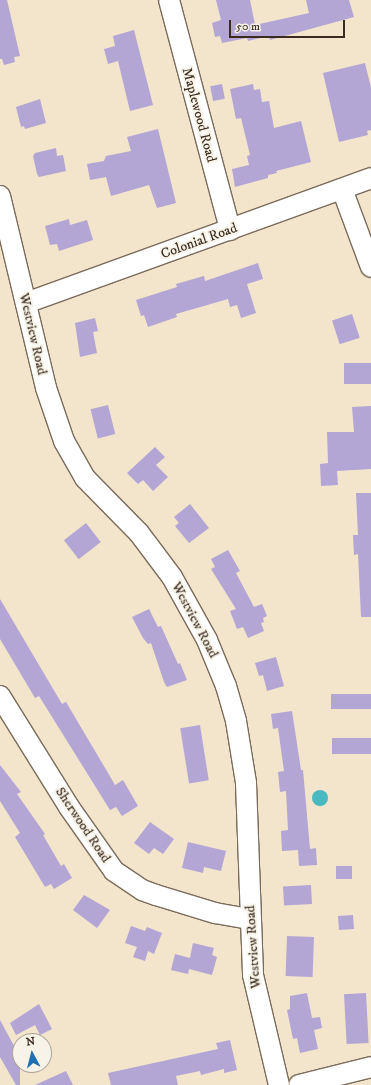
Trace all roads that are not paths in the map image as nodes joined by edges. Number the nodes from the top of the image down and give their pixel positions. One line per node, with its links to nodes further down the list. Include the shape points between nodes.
1 (169, 0): 5 (street, Maplewood Road)
2 (371, 178): 3 (street, Colonial Road)
3 (342, 189): 5 (street, Colonial Road); 6 (street)
4 (0, 196): 7 (street, Westview Road)
5 (230, 230): 7 (street, Colonial Road)
6 (371, 267)
7 (26, 303): 9 (street, Westview Road, via 46,388 72,459 85,478 158,555 192,610 218,665 236,721 243,756 248,806)
8 (0, 696): 9 (street, Sherwood Road, via 69,807 114,871 142,890 156,896 215,913)
9 (250, 919): 11 (street, Westview Road, via 256,995)
10 (371, 1067): 12 (street)
11 (279, 1085)
12 (299, 1085)

